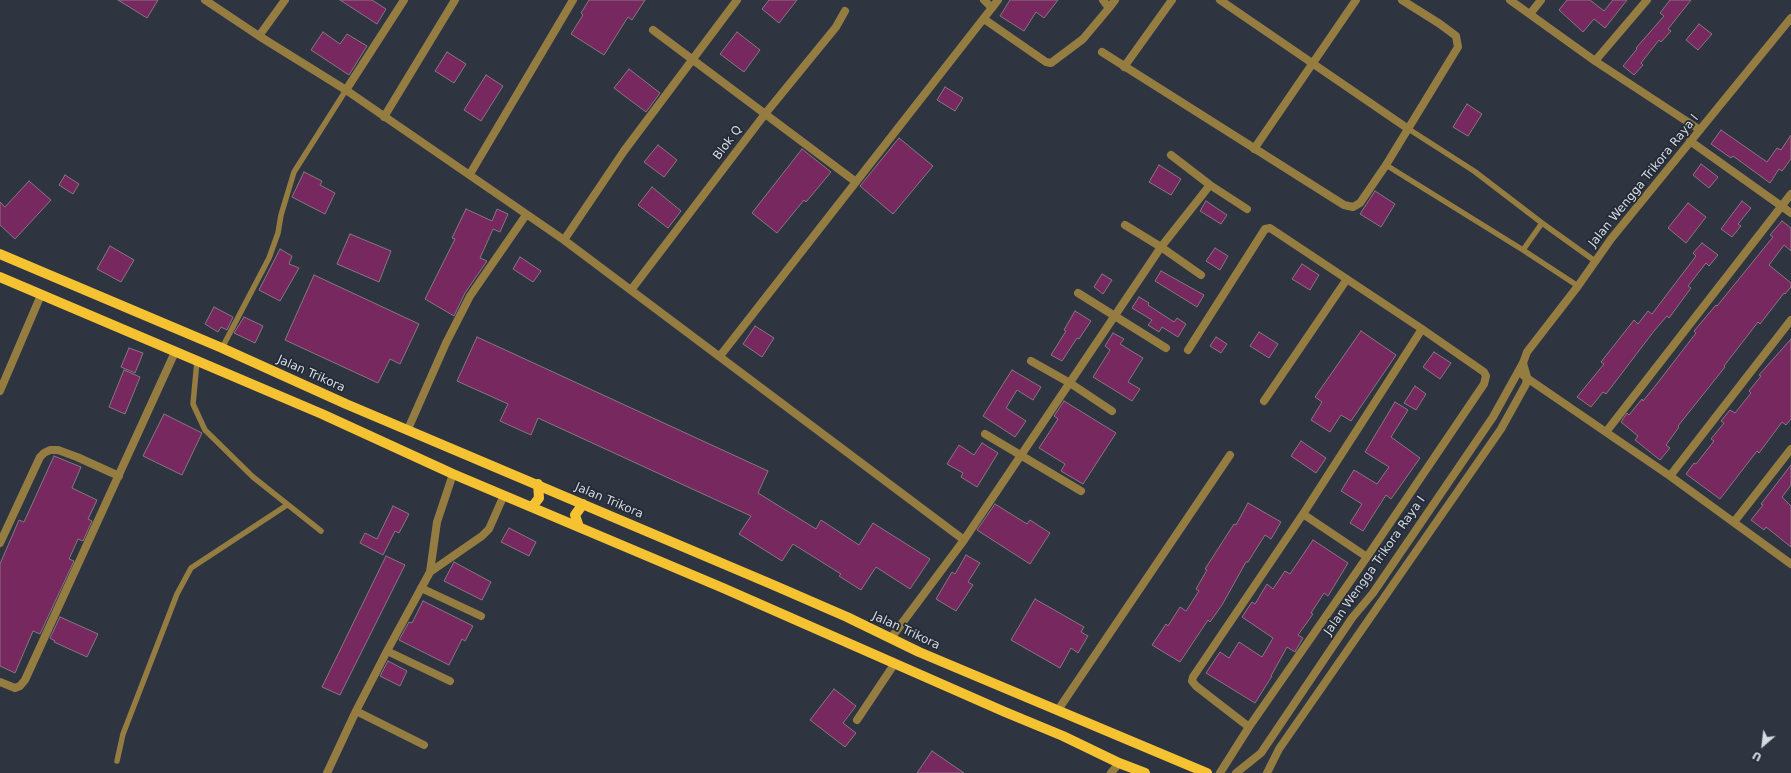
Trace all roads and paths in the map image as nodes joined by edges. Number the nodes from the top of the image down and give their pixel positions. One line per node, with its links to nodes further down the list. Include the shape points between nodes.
1 (205, 0): 25 (street)
2 (285, 0): 25 (street)
3 (404, 0): 31 (street)
4 (455, 0): 33 (street)
5 (573, 0): 40 (street)
6 (737, 0): 27 (street)
7 (984, 0): 18 (street)
8 (998, 0): 18 (street)
9 (1103, 0): 19 (street)
10 (1115, 0): 19 (street)
11 (1172, 0): 30 (street)
12 (1220, 0): 29 (street)
13 (1356, 0): 29 (street)
14 (1402, 0): 34 (street, via 1456,36 1458,46)
15 (1510, 0): 21 (street)
16 (1541, 0): 21 (street)
17 (1647, 0): 28 (street)
18 (992, 8): 23 (street)
19 (1109, 8): 23 (street, via 1082,39 1051,63)
20 (845, 11): 32 (street, Blok Q, via 836,27)
21 (1530, 14): 28 (street)
22 (1791, 18): 35 (street, Jalan Wengga Trikora Raya I)
23 (984, 19): 41 (street)
24 (653, 30): 27 (street)
25 (259, 36): 31 (street)
26 (1102, 52): 30 (street)
27 (693, 58): 32 (street); 50 (street, via 624,151)
28 (1595, 61): 35 (street)
29 (1312, 63): 34 (street); 37 (street)
30 (1124, 67): 37 (street)
31 (346, 90): 33 (street); 65 (lane, via 294,172 270,258)
32 (765, 114): 41 (street); 59 (street, Blok Q)
33 (384, 117): 40 (street)
34 (1407, 128): 39 (street); 48 (lane, via 1474,171)
35 (1700, 130): 36 (street, Jalan Wengga Trikora Raya I)
36 (1690, 141): 44 (street); 54 (street, Jalan Wengga Trikora Raya I)
37 (1254, 149): 39 (street, via 1344,205 1353,207 1360,203)
38 (1171, 155): 42 (street)
39 (1386, 165): 52 (lane)
40 (470, 174): 47 (street)
41 (856, 182): 69 (street)
42 (1210, 185): 45 (street); 51 (street)
43 (1791, 194): 44 (street)
44 (1781, 206): 46 (street); 80 (street)
45 (1247, 210)
46 (1791, 213)
47 (526, 215): 50 (street); 79 (street, via 470,296)
48 (1542, 223): 52 (lane); 54 (lane)
49 (1125, 225): 51 (street)
50 (564, 240): 59 (street)
51 (1161, 248): 55 (street); 62 (street)
52 (1523, 250): 58 (lane)
53 (0, 254): 65 (main road, Jalan Trikora)
54 (1595, 261): 58 (street, Jalan Wengga Trikora Raya I)
55 (1201, 275)
56 (0, 277): 61 (main road)
57 (1347, 279): 64 (street); 67 (street, via 1268,228); 77 (street)
58 (1578, 286): 72 (street, Jalan Wengga Trikora Raya I, via 1527,352)
59 (631, 290): 69 (street)
60 (1078, 293): 62 (street)
61 (42, 295): 68 (main road); 76 (street)
62 (1114, 317): 66 (street); 75 (street)
63 (1791, 320): 87 (street)
64 (1422, 329): 94 (street); 100 (street, via 1484,372 1486,376)
65 (222, 348): 79 (main road, Jalan Trikora)
66 (1166, 348)
67 (1188, 350)
68 (175, 352): 70 (main road); 86 (street)
69 (720, 356): 98 (street)
70 (197, 361): 85 (main road); 92 (lane, via 194,404 206,430 253,477)
71 (1031, 361): 75 (street)
72 (1523, 363): 73 (street, Jalan Wengga Trikora Raya I); 74 (street)
73 (1518, 373): 74 (street); 115 (street, Jalan Wengga Trikora Raya I, via 1493,417)
74 (1527, 377): 80 (street); 116 (street, via 1523,391 1501,429)
75 (1070, 383): 78 (street); 84 (street)
76 (0, 392)
77 (1264, 401)
78 (1112, 411)
79 (408, 429): 88 (main road, Jalan Trikora)
80 (1606, 432): 87 (street)
81 (985, 434): 84 (street)
82 (1791, 449): 95 (street)
83 (1230, 455): 110 (street)
84 (1021, 456): 89 (street); 98 (street)
85 (453, 474): 90 (main road); 102 (street, via 437,522)
86 (118, 476): 99 (street, via 58,450 44,453 40,456); 109 (street, via 25,680 15,688)
87 (1670, 476): 95 (street)
88 (538, 484): 91 (main road, Jalan Trikora); 93 (main road, via 539,498)
89 (1081, 491)
90 (504, 495): 93 (main road); 102 (street, via 489,529)
91 (583, 504): 96 (main road, via 575,516); 105 (main road, Jalan Trikora)
92 (288, 505): 97 (lane); 117 (lane, via 191,568 177,594 123,734)
93 (532, 507): 96 (main road)
94 (1303, 514): 100 (street); 113 (street, via 1192,681)
95 (1734, 522): 101 (street)
96 (579, 527): 107 (main road)
97 (321, 531)
98 (964, 540): 105 (street)
99 (0, 543)
100 (1367, 557): 113 (street)
101 (1791, 564)
102 (430, 572): 103 (street)
103 (421, 588): 104 (street); 106 (street)
104 (482, 616)
105 (890, 638): 110 (main road, Jalan Trikora)
106 (387, 651): 108 (street); 111 (street)
107 (895, 663): 112 (street); 118 (main road)
108 (450, 681)
109 (0, 682)
110 (1058, 710): 122 (main road, Jalan Trikora)
111 (356, 712): 114 (street); 119 (street)
112 (857, 720)
113 (1250, 727): 123 (street)
114 (424, 745)
115 (1261, 753): 116 (street); 124 (street, Jalan Wengga Trikora Raya I)
116 (1273, 759): 125 (street)
117 (117, 761)
118 (1119, 763): 120 (street); 121 (main road)
119 (327, 773)
120 (1111, 773)
121 (1145, 773)
122 (1207, 773)
123 (1220, 773)
124 (1236, 773)
125 (1267, 773)

